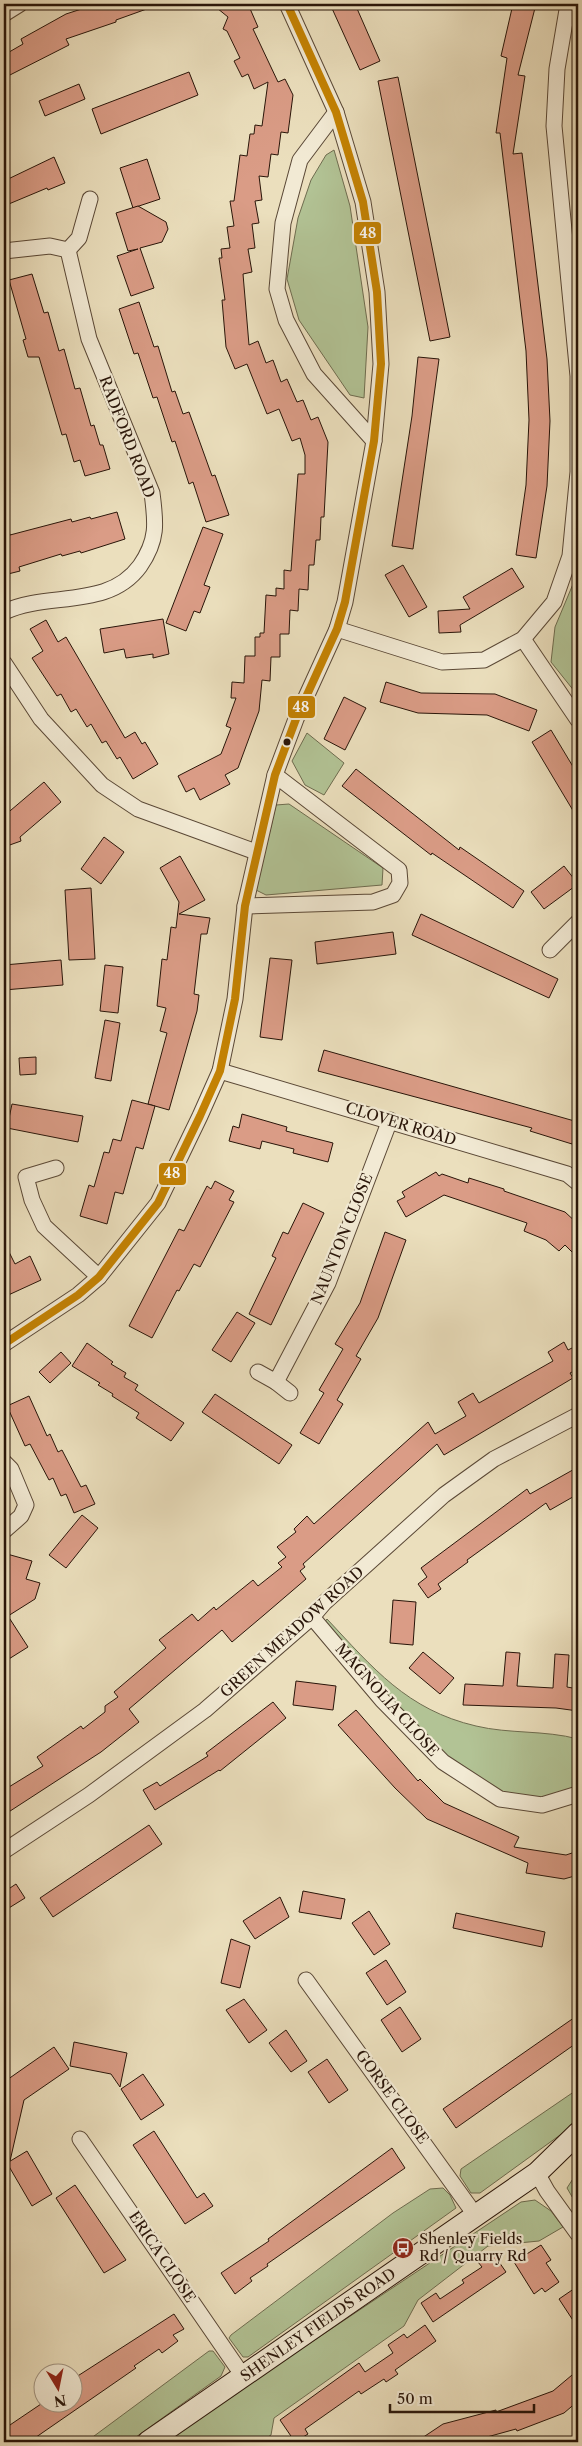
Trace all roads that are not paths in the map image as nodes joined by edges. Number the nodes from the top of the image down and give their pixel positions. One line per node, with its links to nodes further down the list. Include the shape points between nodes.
1 (20, 4): 4 (street)
2 (287, 4): 5 (street)
3 (568, 4): 9 (street, via 557,69 554,126)
4 (4, 14)
5 (336, 112): 10 (street, via 363,202 377,292 381,364); 10 (street, via 300,160 283,222 277,289 286,320 314,374)
6 (90, 199): 7 (street, via 79,238)
7 (68, 250): 8 (street, via 50,246); 11 (street, RADFORD ROAD, via 90,340 152,494 156,520 150,550 130,580 100,594 19,605)
8 (4, 251)
9 (578, 376): 13 (street, via 578,472 570,556 554,602)
10 (374, 441): 12 (street, via 345,602)
11 (4, 612)
12 (337, 629): 13 (street, via 442,662 484,660); 16 (street, via 296,718)
13 (523, 639): 15 (street)
14 (4, 663): 17 (street, via 41,719 102,785 138,809)
15 (576, 710)
16 (275, 775): 17 (street); 18 (street, via 398,870 400,883 393,895 372,902)
17 (256, 852): 18 (street)
18 (245, 906): 21 (street, via 235,999)
19 (578, 922): 20 (street)
20 (550, 950)
21 (220, 1071): 22 (street, CLOVER ROAD); 25 (street, via 158,1203)
22 (390, 1120): 24 (street, CLOVER ROAD, via 567,1174); 28 (street, NAUNTON CLOSE, via 328,1283)
23 (56, 1168): 25 (street, via 26,1177 32,1200 44,1226)
24 (578, 1183)
25 (99, 1277): 26 (street, via 78,1295)
26 (4, 1344)
27 (258, 1372): 28 (street)
28 (276, 1382): 29 (street)
29 (290, 1393)
30 (578, 1415): 33 (street, GREEN MEADOW ROAD, via 494,1459 444,1495)
31 (4, 1462): 32 (street, via 11,1469 26,1505 21,1516)
32 (4, 1531)
33 (312, 1617): 34 (street, MAGNOLIA CLOSE, via 382,1700 443,1762 500,1799 542,1805); 35 (street, GREEN MEADOW ROAD, via 205,1710 89,1795)
34 (578, 1794)
35 (4, 1851)
36 (306, 1980): 41 (street, GORSE CLOSE)
37 (578, 2133): 40 (street, SHENLEY FIELDS ROAD)
38 (80, 2138): 43 (street, ERICA CLOSE)
39 (578, 2154): 40 (street, SHENLEY FIELDS ROAD)
40 (537, 2173): 41 (street, SHENLEY FIELDS ROAD); 42 (street)
41 (476, 2216): 43 (street, SHENLEY FIELDS ROAD)
42 (578, 2234)
43 (244, 2376): 44 (street, SHENLEY FIELDS ROAD)
44 (148, 2442)

